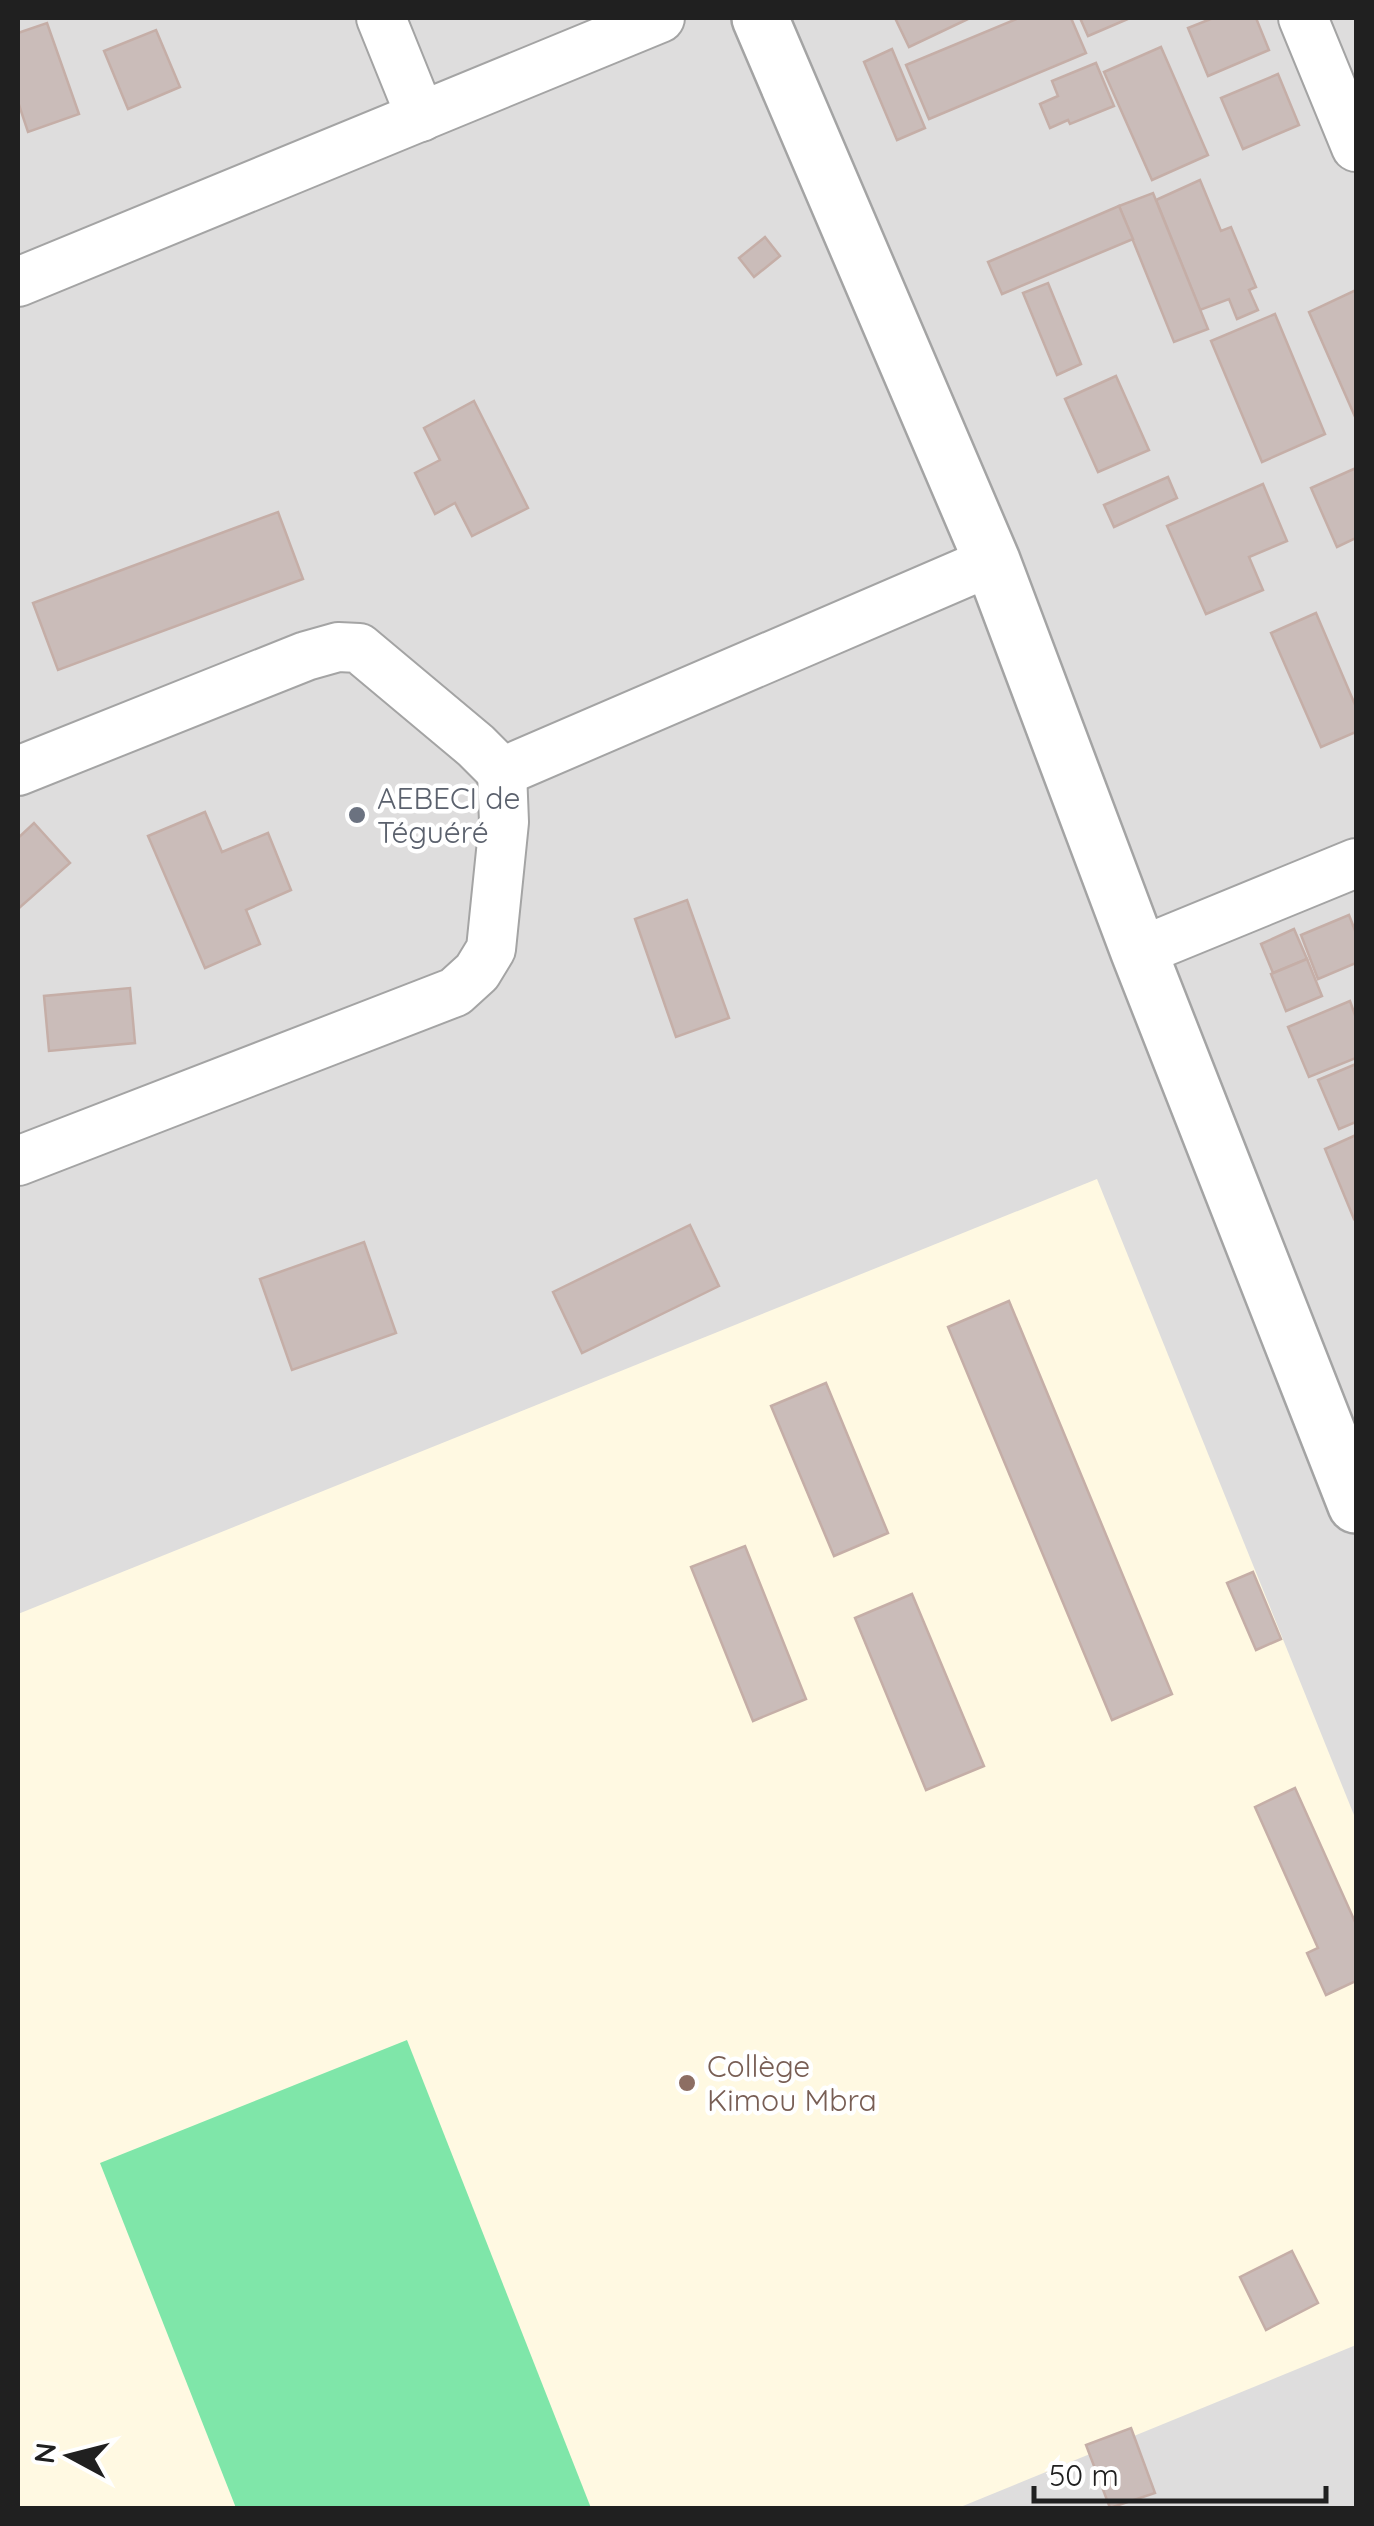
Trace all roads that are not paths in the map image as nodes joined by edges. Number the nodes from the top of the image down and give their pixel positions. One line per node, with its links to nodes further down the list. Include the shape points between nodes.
1 (381, 18): 5 (street)
2 (660, 18): 5 (street)
3 (760, 18): 8 (street)
4 (1303, 18): 6 (street)
5 (421, 117): 7 (street)
6 (1356, 147)
7 (18, 282)
8 (992, 561): 10 (street); 12 (street)
9 (18, 771): 10 (street, via 338,647 358,648)
10 (502, 772): 13 (street, via 504,822 491,949 455,992)
11 (1356, 863): 12 (street)
12 (1139, 952): 14 (street)
13 (18, 1161)
14 (1356, 1504)

